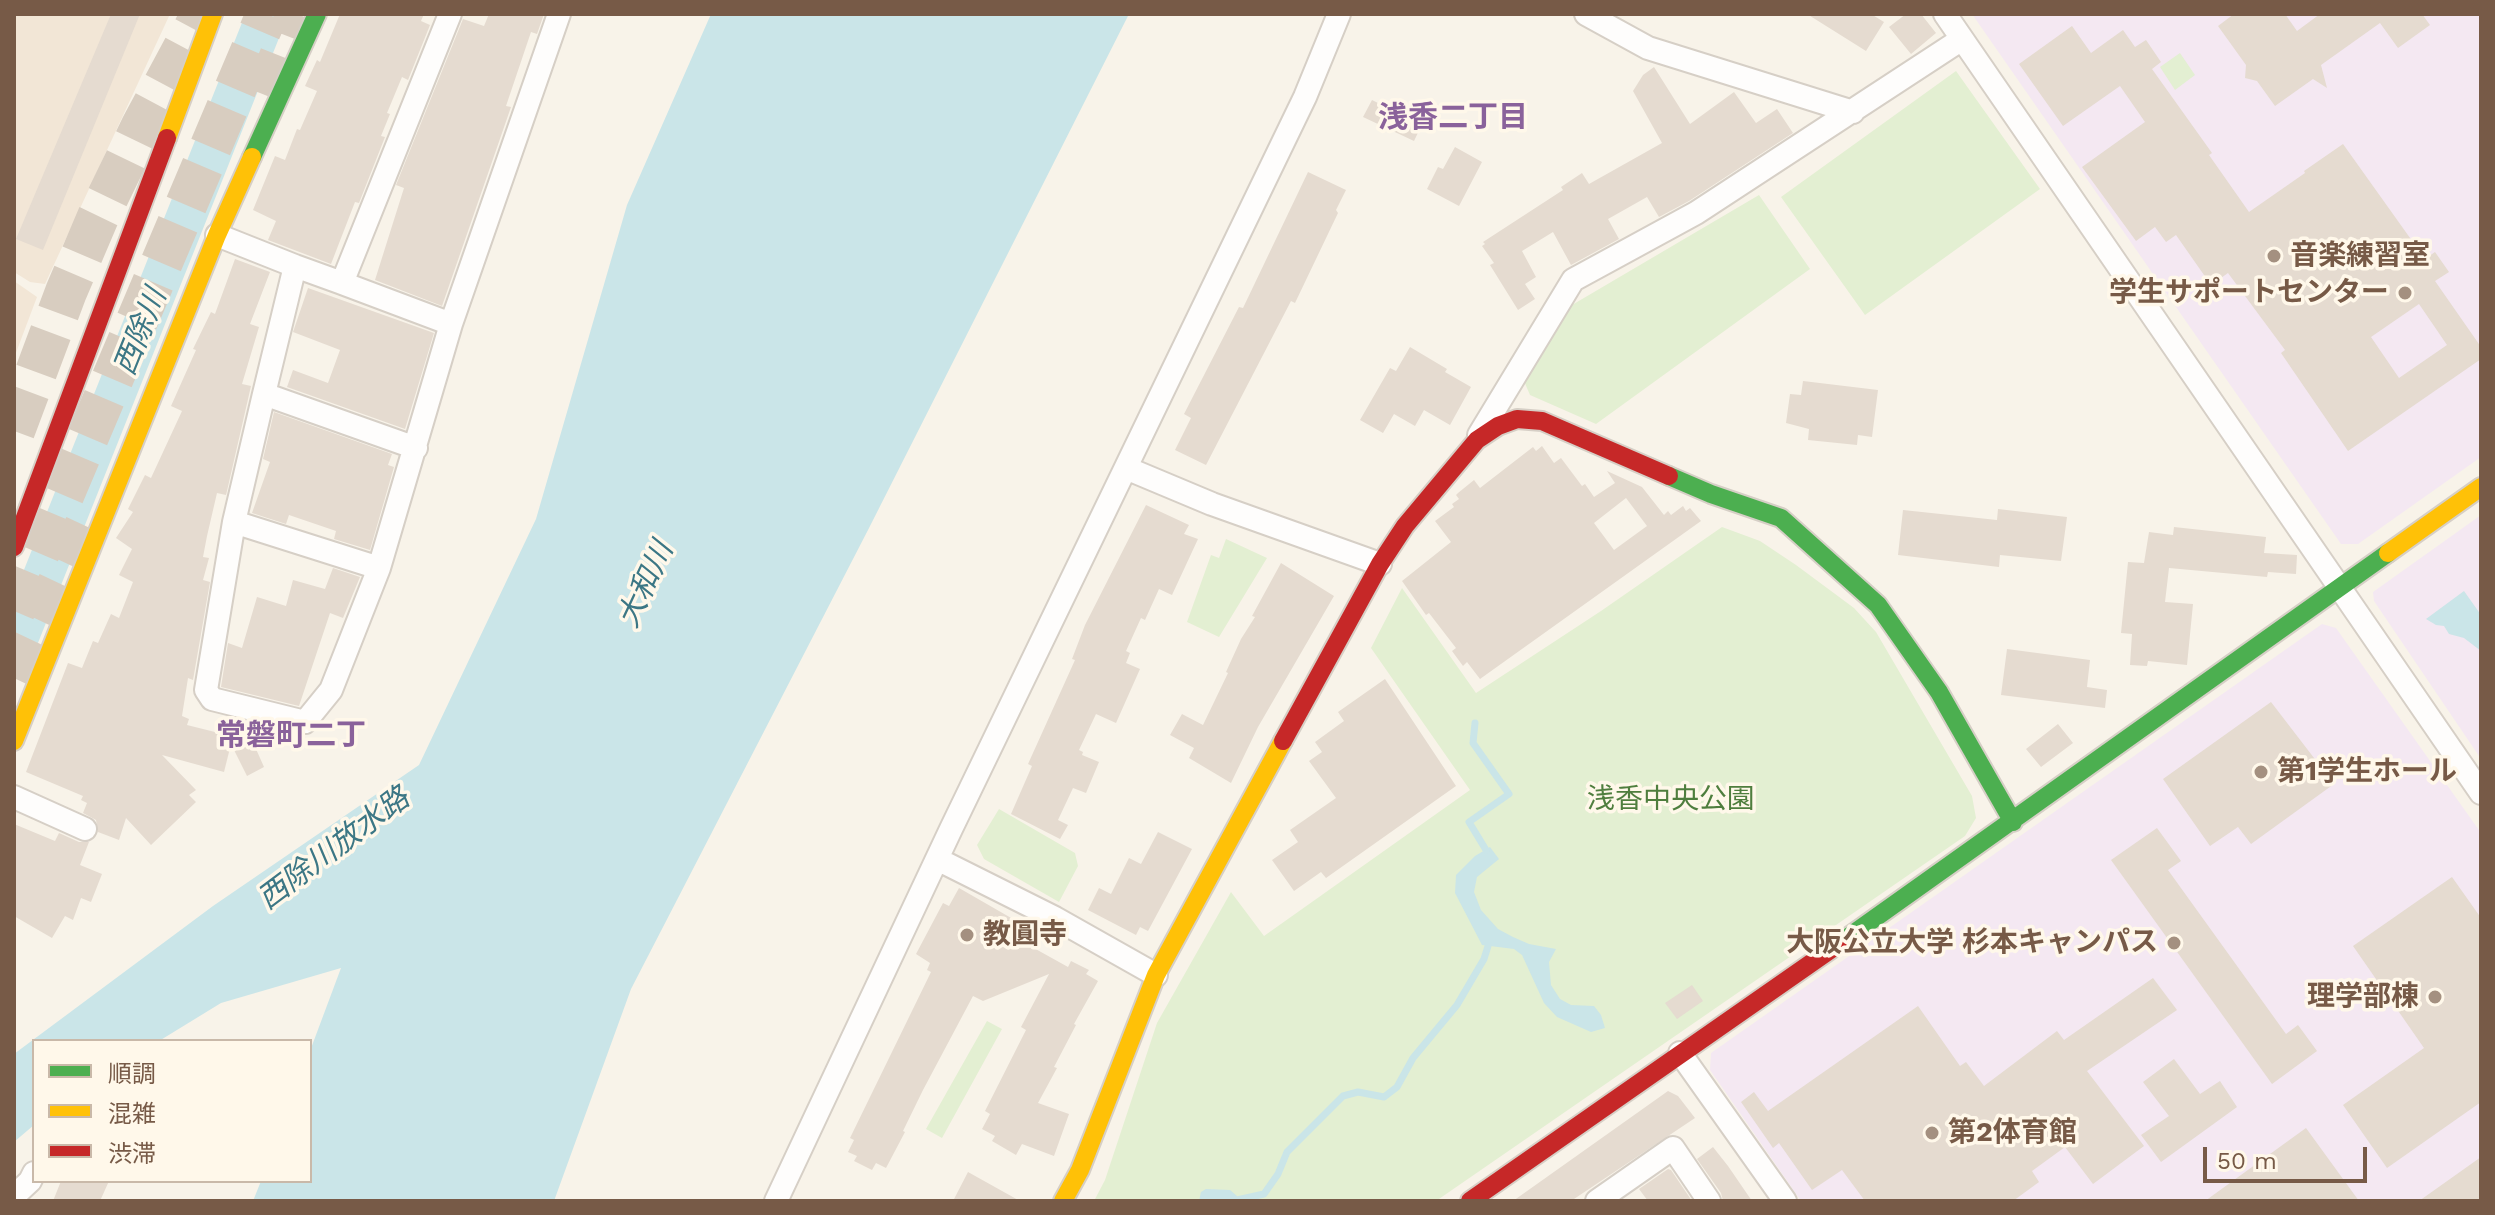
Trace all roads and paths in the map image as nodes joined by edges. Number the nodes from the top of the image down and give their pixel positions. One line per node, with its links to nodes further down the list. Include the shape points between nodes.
1 (213, 14): 20 (street)
2 (317, 14): 10 (street)
3 (450, 14): 12 (street)
4 (559, 14): 13 (street)
5 (1339, 14): 17 (street, via 1305,97)
6 (1586, 14): 9 (street, via 1648,48)
7 (1945, 14): 8 (street)
8 (1962, 39): 9 (street); 23 (street)
9 (1853, 112): 15 (street, via 1696,213 1573,280)
10 (217, 235): 11 (street); 24 (street)
11 (295, 266): 12 (street); 14 (street)
12 (342, 283): 13 (street)
13 (451, 324): 16 (street)
14 (264, 394): 16 (street); 19 (street)
15 (1477, 440): 21 (street); 27 (street, via 1517,419 1542,421 1711,494 1781,518 1878,605 1939,692)
16 (416, 448): 22 (street)
17 (1126, 468): 21 (street); 29 (street)
18 (2481, 487): 23 (street)
19 (234, 522): 22 (street); 22 (street, via 206,690 212,699 305,722 331,690)
20 (14, 547)
21 (1380, 564): 30 (street)
22 (379, 568)
23 (2340, 586): 25 (street); 27 (street)
24 (14, 741)
25 (2481, 793)
26 (14, 797): 28 (street)
27 (2013, 822): 31 (street)
28 (85, 829)
29 (937, 859): 30 (street); 35 (street)
30 (1156, 975): 36 (street)
31 (1680, 1053): 34 (street); 37 (street)
32 (32, 1177): 33 (street)
33 (14, 1196)
34 (1775, 1197)
35 (776, 1201)
36 (1063, 1201)
37 (1470, 1201)
38 (1597, 1201): 39 (street, via 1673,1148)
39 (1709, 1201)

